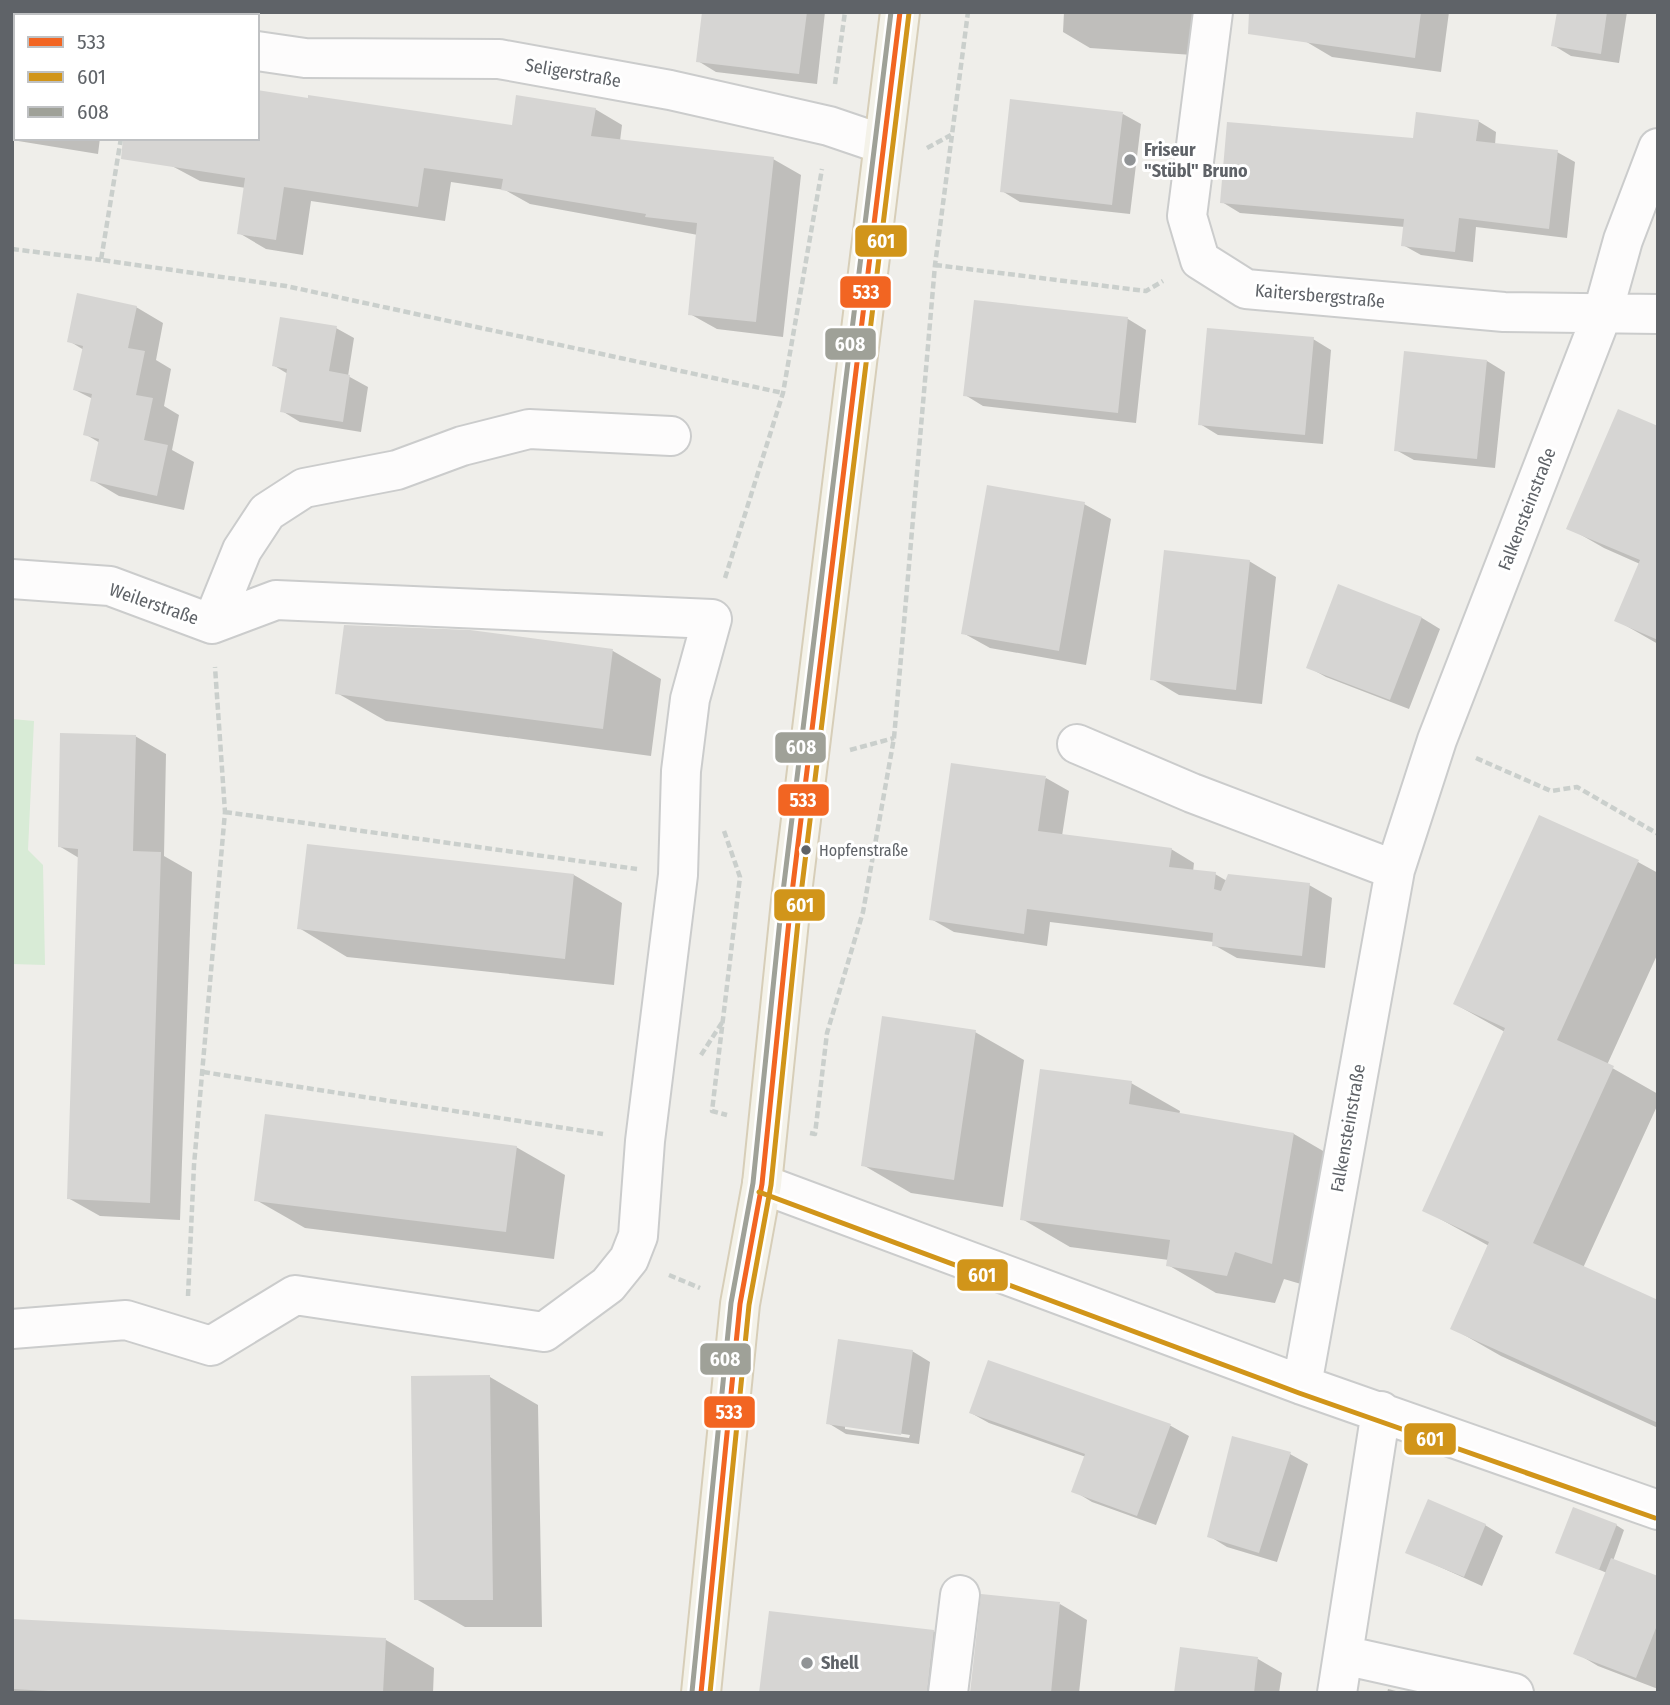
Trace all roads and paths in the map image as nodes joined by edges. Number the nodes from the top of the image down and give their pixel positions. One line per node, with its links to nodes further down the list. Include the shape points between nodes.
1 (845, 12): 6 (path)
2 (900, 12): 8 (main road)
3 (968, 12): 13 (path)
4 (1213, 12): 12 (street, via 1187,216)
5 (259, 51): 6 (street, Seligerstraße, via 305,58 499,59 670,90)
6 (829, 126): 8 (street, Seligerstraße); 16 (path)
7 (121, 140): 11 (path)
8 (882, 144): 28 (main road)
9 (1658, 148): 14 (street, Falkensteinstraße, via 1623,240)
10 (12, 249): 11 (path)
11 (101, 260): 16 (path, via 286,286)
12 (1200, 260): 13 (path, via 1146,291); 14 (street, Kaitersbergstraße, via 1245,289 1504,312)
13 (936, 265): 28 (path, via 894,738 863,912 827,1033 816,1134)
14 (1603, 312): 15 (street, Kaitersbergstraße); 21 (street, Falkensteinstraße)
15 (1658, 314)
16 (783, 393): 19 (path)
17 (671, 436): 20 (street, via 529,429 397,470 304,488 267,512 242,550)
18 (12, 579): 20 (street, Weilerstraße, via 110,586)
19 (712, 619): 20 (street, via 276,600); 26 (street, via 690,699)
20 (212, 624): 23 (path)
21 (1437, 740): 24 (path, via 1551,791 1577,787); 25 (street, Falkensteinstraße)
22 (1077, 744): 25 (street)
23 (225, 812): 26 (path); 27 (path)
24 (1658, 834)
25 (1395, 870): 35 (street, Falkensteinstraße)
26 (678, 874): 29 (street)
27 (203, 1072): 29 (path); 34 (path, via 190,1286)
28 (768, 1126): 30 (main road)
29 (645, 1141): 31 (street, via 638,1236)
30 (762, 1184): 32 (main road); 35 (street)
31 (629, 1259): 32 (path); 34 (street, via 608,1285 544,1332 295,1295)
32 (740, 1304): 40 (main road)
33 (12, 1329): 34 (street, via 126,1320)
34 (196, 1341)
35 (1302, 1385): 36 (street)
36 (1381, 1412): 37 (street); 39 (street)
37 (1658, 1510)
38 (960, 1595): 41 (street)
39 (1343, 1655): 42 (street); 43 (street)
40 (701, 1693)
41 (948, 1693)
42 (1337, 1693)
43 (1514, 1693)

